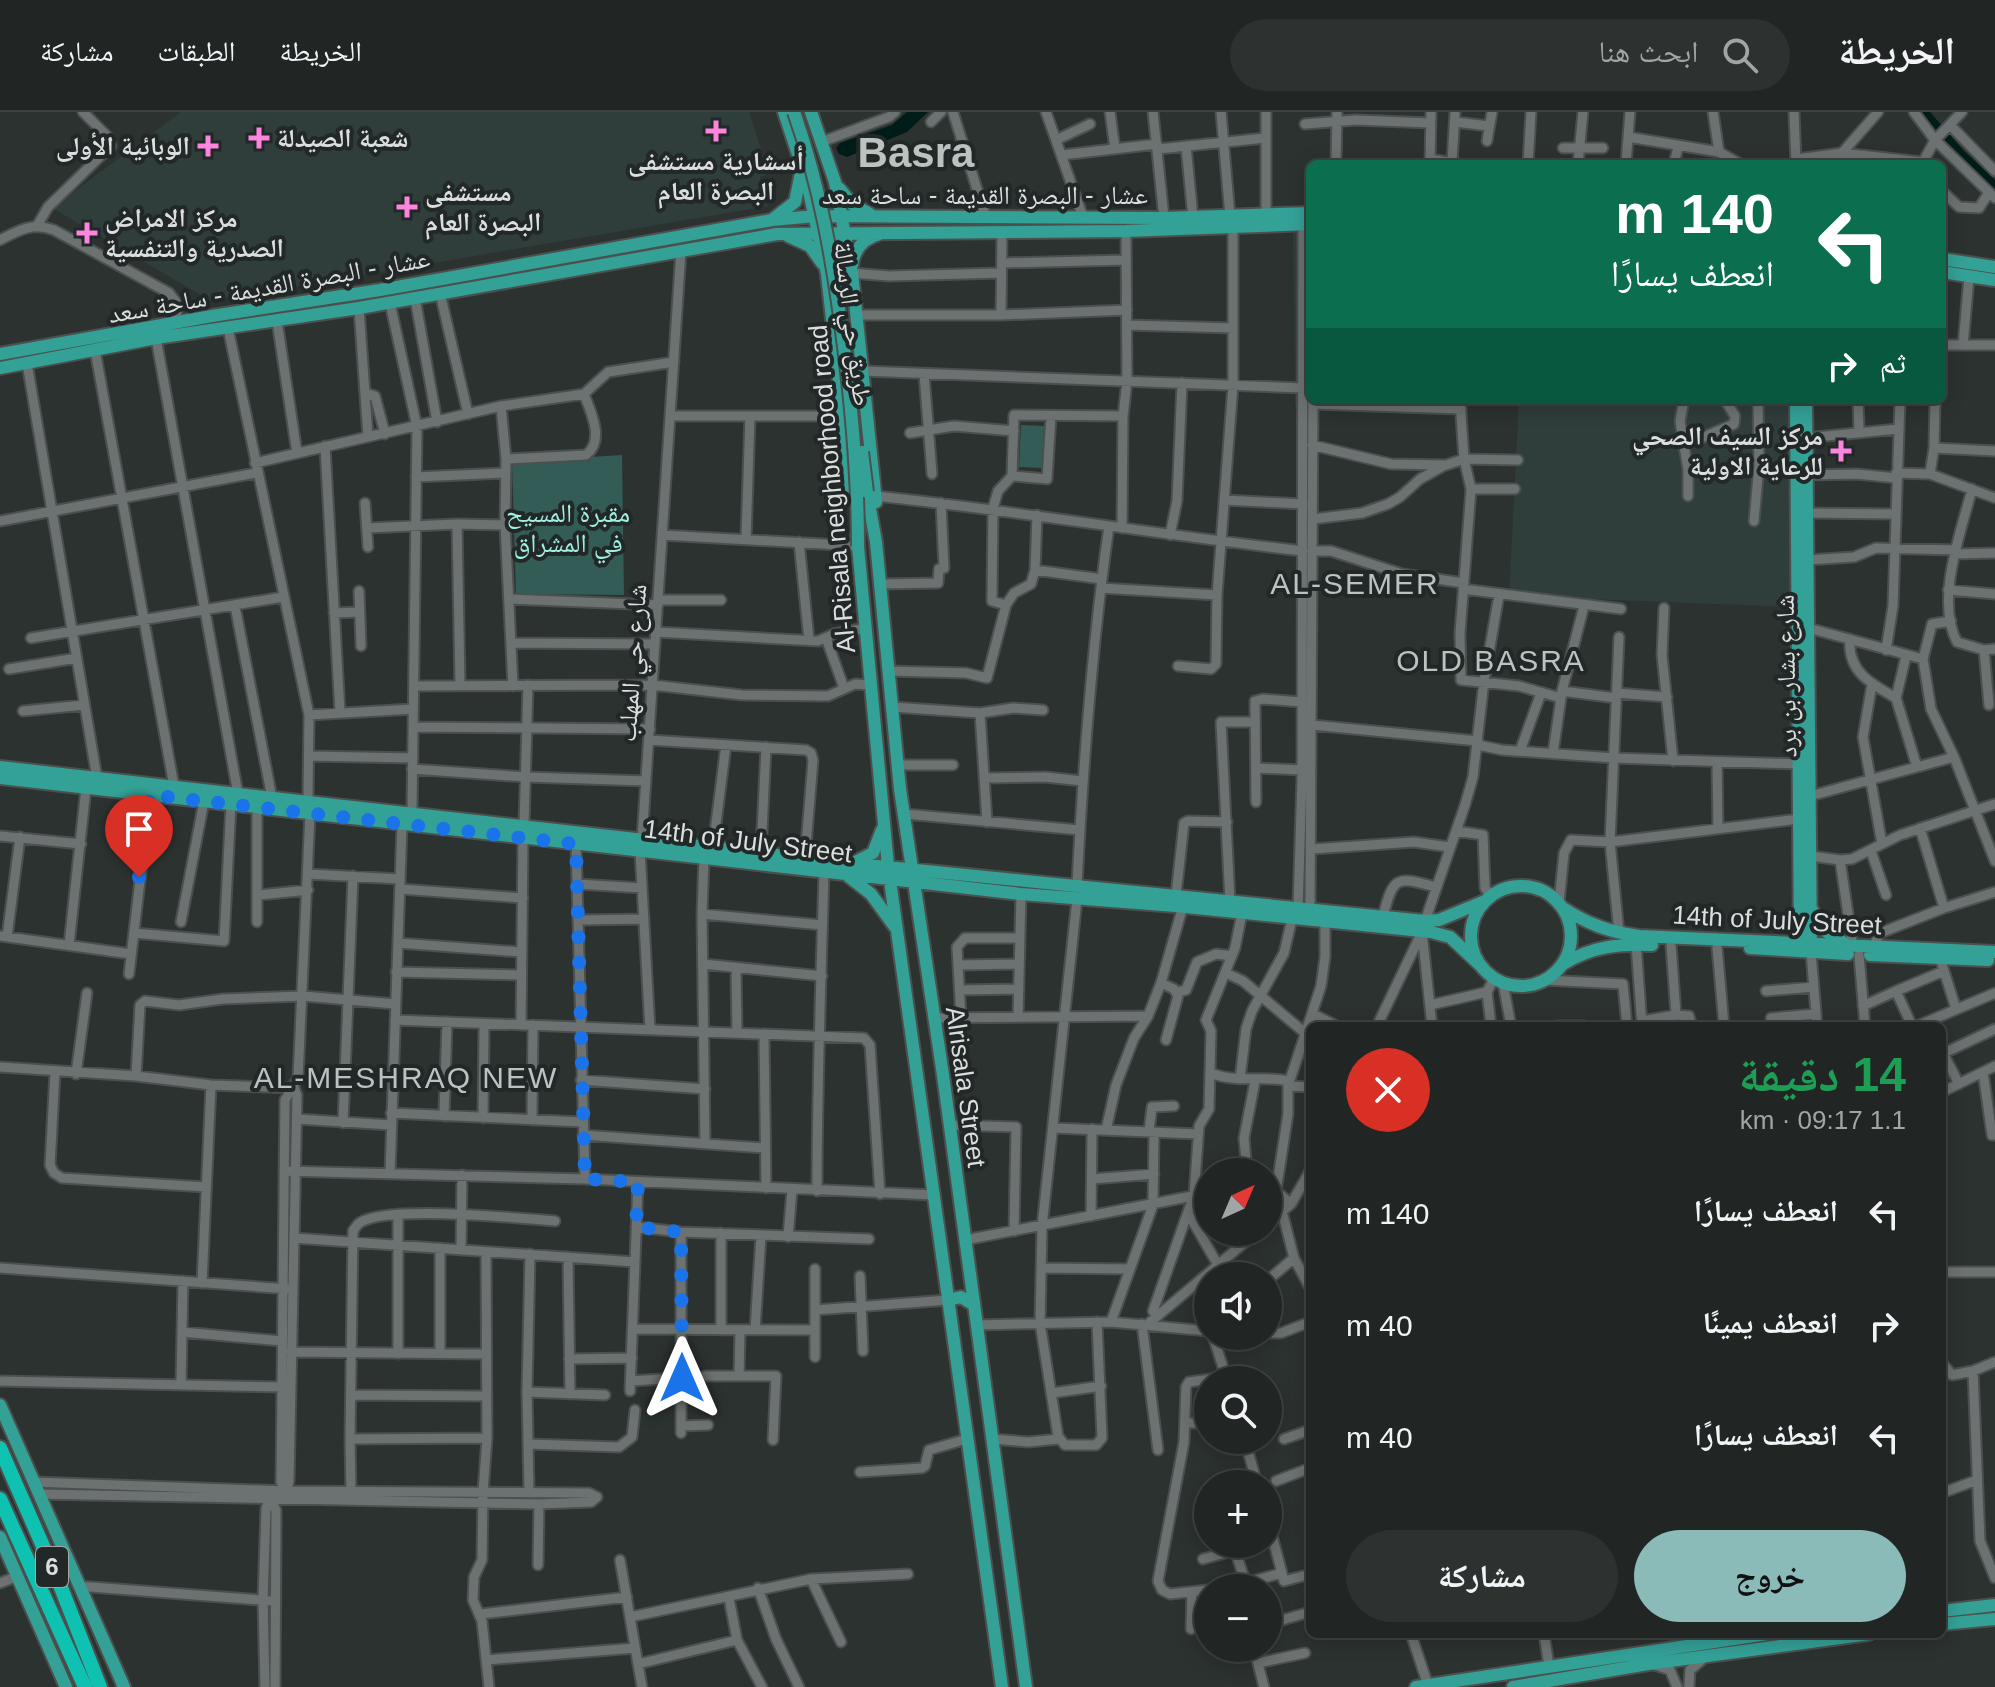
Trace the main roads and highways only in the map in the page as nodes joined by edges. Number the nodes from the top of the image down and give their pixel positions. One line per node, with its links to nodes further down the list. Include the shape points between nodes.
1 (784, 112): 5 (main road, طريق حي الرسالة)
2 (794, 112): 29 (main road, Al-Risala neighborhood road, bridge, via 818,188 834,270 852,428)
3 (803, 112): 28 (main road, Al-Risala neighborhood road, bridge, via 840,261)
4 (811, 112): 6 (main road)
5 (802, 166): 7 (main road, طريق حي الرسالة); 10 (main road, via 795,202)
6 (835, 182): 8 (main road); 9 (main road, via 852,204)
7 (815, 216): 8 (main road, عشار - البصرة القديمة - ساحة سعد); 10 (main road, عشار - البصرة القديمة - ساحة سعد); 16 (main road, طريق حي الرسالة)
8 (841, 216): 9 (main road, عشار - البصرة القديمة - ساحة سعد); 15 (main road)
9 (877, 217): 13 (main road, عشار - البصرة القديمة - ساحة سعد)
10 (772, 220): 24 (main road, عشار - البصرة القديمة - ساحة سعد)
11 (1306, 221): 13 (main road, عشار - البصرة القديمة - ساحة سعد, via 1266,214)
12 (1306, 221): 13 (main road)
13 (1232, 222): 14 (main road, via 1126,231)
14 (888, 231): 15 (main road); 20 (main road, via 858,248)
15 (845, 232): 16 (main road); 20 (main road)
16 (819, 233): 17 (main road); 22 (main road, طريق حي الرسالة)
17 (777, 234): 22 (main road, via 810,246); 25 (main road)
18 (1946, 260): 19 (main road)
19 (1995, 267)
20 (852, 273): 28 (main road)
21 (1946, 273): 23 (main road)
22 (827, 274): 29 (main road, طريق حي الرسالة)
23 (1995, 280)
24 (0, 354)
25 (0, 368)
26 (1796, 404): 48 (main road, شارع بشار بن برد, via 1799,819)
27 (1806, 404): 48 (main road, شارع بشار بن برد, via 1811,856)
28 (871, 494): 34 (main road, Alrisala Street)
29 (858, 546): 35 (main road, Al-Risala neighborhood road)
30 (0, 767): 32 (main road, 14th of July Street, via 174,786)
31 (0, 778): 32 (main road, 14th of July Street, via 204,801)
32 (235, 799): 33 (main road, 14th of July Street, via 272,798); 33 (main road, 14th of July Street, via 257,807)
33 (309, 807): 36 (main road, 14th of July Street, via 412,813); 36 (main road, 14th of July Street, via 402,824)
34 (906, 820): 39 (main road, Alrisala Street); 41 (main road, via 922,861)
35 (883, 826): 38 (main road, Al-Risala neighborhood road); 40 (main road, via 873,853)
36 (523, 832): 37 (main road, 14th of July Street); 37 (main road, 14th of July Street, via 576,844)
37 (641, 845): 40 (main road, 14th of July Street, via 713,847 805,858); 40 (main road, 14th of July Street, via 704,858 824,872)
38 (888, 866): 39 (main road, 14th of July Street); 40 (main road, 14th of July Street); 42 (main road, Alrisala Street)
39 (913, 868): 41 (main road, 14th of July Street); 43 (main road, Alrisala Street)
40 (846, 869): 42 (main road, 14th of July Street); 52 (main road)
41 (959, 874): 46 (main road, 14th of July Street)
42 (890, 880): 43 (main road, 14th of July Street); 52 (main road, Alrisala Street)
43 (915, 883): 44 (main road, 14th of July Street); 50 (main road, Alrisala Street)
44 (945, 885): 46 (main road, 14th of July Street, via 1077,899); 50 (main road, via 930,889)
45 (1488, 899): 47 (main road, via 1526,886); 51 (main road, 14th of July Street); 59 (main road, via 1473,921 1471,936)
46 (1179, 901): 49 (main road, 14th of July Street, via 1230,901); 49 (main road, 14th of July Street, via 1242,913)
47 (1561, 905): 53 (main road, 14th of July Street, via 1582,921 1619,933); 58 (main road, via 1571,930)
48 (1805, 910): 53 (main road); 54 (main road, شارع بشار بن برد); 55 (main road)
49 (1300, 912): 51 (main road, 14th of July Street, via 1383,916); 51 (main road, 14th of July Street, via 1325,923)
50 (920, 924): 60 (main road, Alrisala Street)
51 (1423, 926): 59 (main road, 14th of July Street, via 1450,937)
52 (897, 930): 61 (main road, Alrisala Street)
53 (1776, 940): 54 (main road, 14th of July Street)
54 (1806, 947): 55 (main road, 14th of July Street); 58 (main road, 14th of July Street, via 1636,944 1595,948)
55 (1856, 951): 56 (main road, 14th of July Street, via 1873,947); 57 (main road, 14th of July Street, via 1942,964)
56 (1995, 952)
57 (1995, 960)
58 (1563, 964): 59 (main road, via 1544,980 1519,986 1498,980)
59 (1480, 965)
60 (967, 1259): 61 (main road, via 967,1276 958,1281); 63 (main road, Alrisala Street)
61 (943, 1262): 62 (main road, Alrisala Street)
62 (948, 1300): 63 (main road, via 961,1297); 81 (main road, Alrisala Street)
63 (974, 1305): 82 (main road, Alrisala Street)
64 (0, 1405): 80 (main road)
65 (0, 1448): 76 (highway, 6)
66 (0, 1499): 69 (highway, 6)
67 (0, 1537): 69 (main road)
68 (1995, 1605): 70 (main road)
69 (39, 1606): 77 (highway, 6); 79 (main road)
70 (1946, 1611)
71 (1995, 1619): 72 (main road)
72 (1946, 1624)
73 (1716, 1638): 75 (main road)
74 (1839, 1638): 83 (main road)
75 (1690, 1640): 78 (main road)
76 (100, 1683)
77 (81, 1684)
78 (1422, 1686)
79 (66, 1687)
80 (124, 1687)
81 (1002, 1687)
82 (1026, 1687)
83 (1513, 1687)

